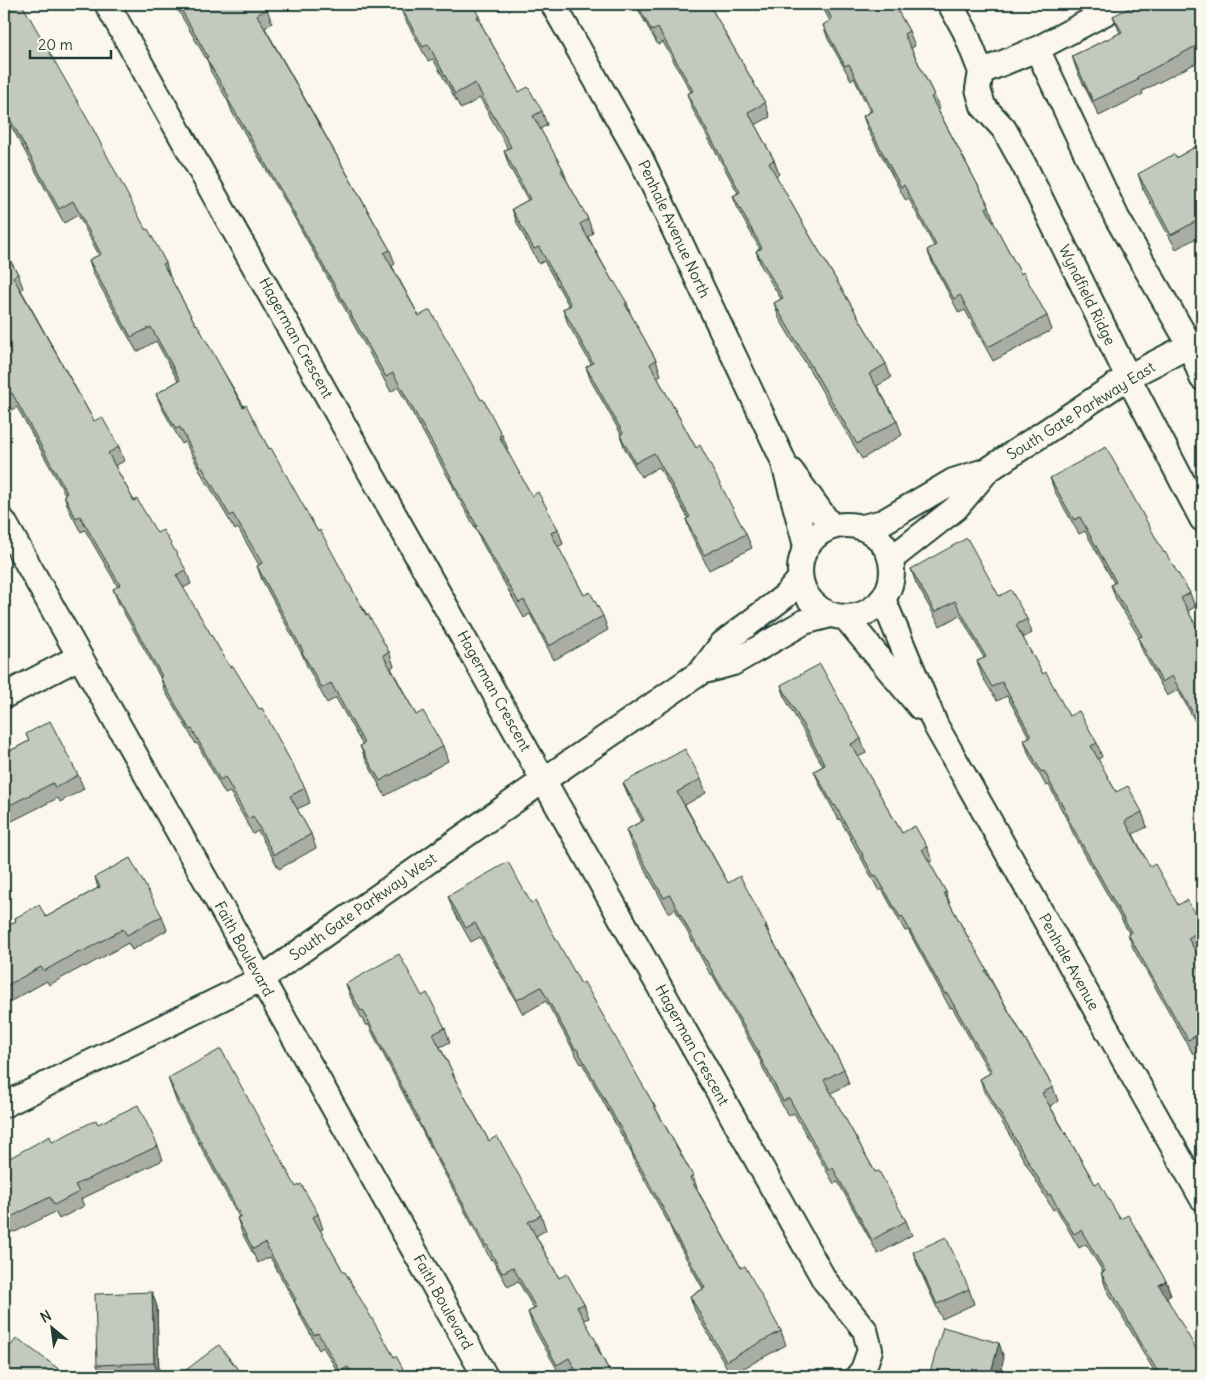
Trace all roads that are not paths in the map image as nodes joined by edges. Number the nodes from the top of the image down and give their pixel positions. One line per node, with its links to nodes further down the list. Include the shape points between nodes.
1 (107, 4): 25 (street, Hagerman Crescent)
2 (553, 4): 10 (street, Penhale Avenue North, via 640,157)
3 (950, 4): 6 (street, Wyndfield Ridge)
4 (1122, 4): 5 (street)
5 (1037, 49): 6 (street); 7 (street, via 1117,218)
6 (981, 72): 8 (street, Wyndfield Ridge, via 978,89 983,106 1004,129)
7 (1196, 342): 8 (street, South Gate Parkway East); 9 (street)
8 (1128, 377): 11 (street, South Gate Parkway East); 12 (street, Wyndfield Ridge)
9 (1202, 378)
10 (783, 460): 14 (street, Penhale Avenue North); 16 (street, Penhale Avenue North)
11 (988, 470): 15 (street, South Gate Parkway East, via 953,481 883,522); 17 (street, South Gate Parkway East, via 956,508)
12 (1202, 520)
13 (4, 522): 21 (street, Faith Boulevard)
14 (831, 526): 15 (street); 16 (street)
15 (863, 527): 17 (street, via 880,538)
16 (806, 546): 18 (street, via 799,564)
17 (891, 559): 19 (street, via 892,576)
18 (800, 579): 20 (street, via 805,594 816,606); 22 (street, South Gate Parkway West, via 785,596 722,644)
19 (883, 599): 20 (street, via 862,614); 24 (street, Penhale Avenue)
20 (838, 616): 22 (street, South Gate Parkway West, via 804,622 733,663); 24 (street, Penhale Avenue)
21 (79, 657): 23 (street); 26 (street, Faith Boulevard)
22 (701, 672): 25 (street, South Gate Parkway West)
23 (4, 696)
24 (936, 726): 28 (street, Penhale Avenue)
25 (544, 780): 26 (street, South Gate Parkway West); 30 (street, Hagerman Crescent, via 825,1281 865,1330 870,1350)
26 (261, 979): 27 (street, South Gate Parkway West); 29 (street, Faith Boulevard)
27 (4, 1105)
28 (1202, 1198)
29 (485, 1376)
30 (858, 1376)

